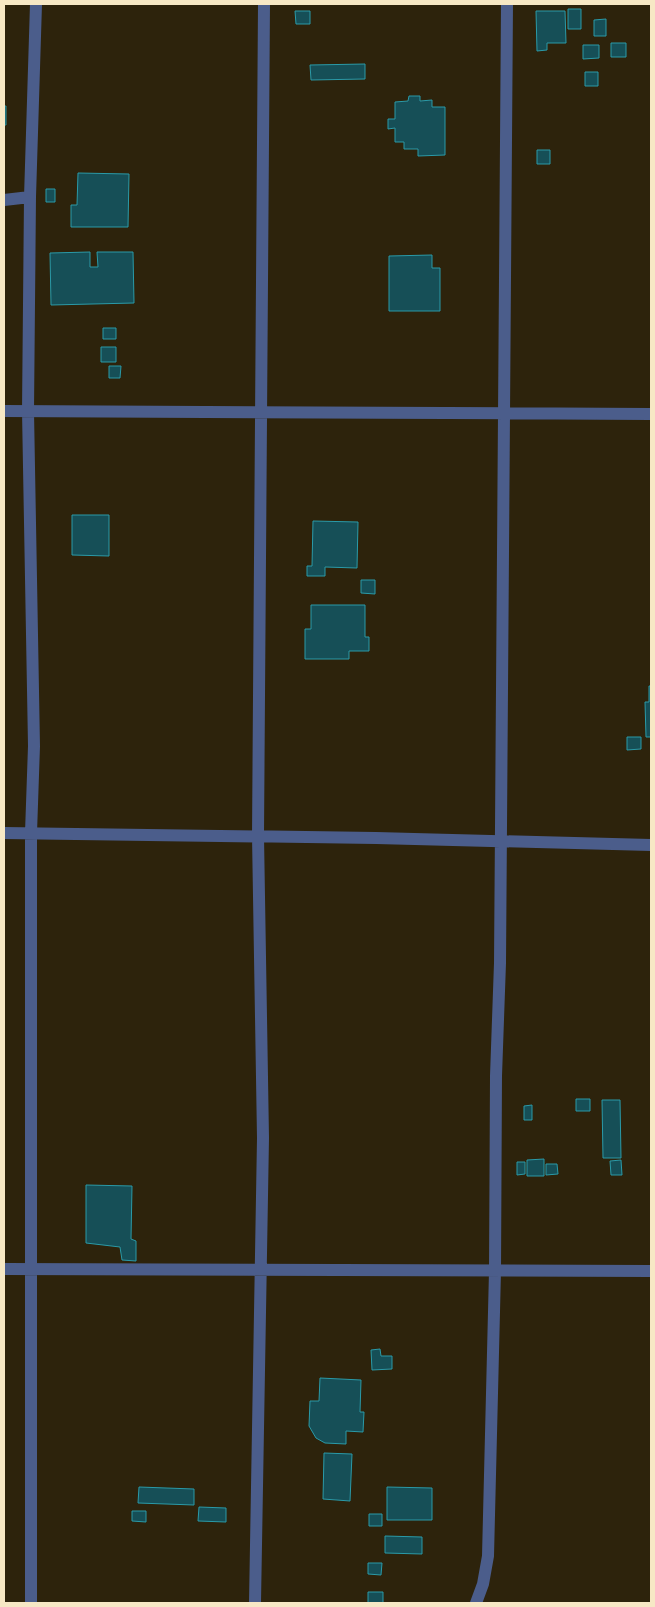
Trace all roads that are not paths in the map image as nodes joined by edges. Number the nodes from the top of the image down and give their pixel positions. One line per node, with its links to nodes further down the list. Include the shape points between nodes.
1 (36, 4): 4 (street)
2 (264, 4): 9 (street)
3 (508, 4): 8 (street)
4 (30, 197): 5 (street); 7 (street)
5 (4, 200)
6 (4, 411): 7 (street)
7 (28, 411): 9 (street); 12 (street, via 34,746)
8 (503, 412): 9 (street); 10 (street); 14 (street)
9 (259, 413): 13 (street)
10 (651, 414)
11 (4, 833): 12 (street)
12 (31, 833): 13 (street); 17 (street, via 33,965)
13 (258, 836): 14 (street); 18 (street, via 262,1138)
14 (501, 840): 15 (street); 19 (street)
15 (651, 845)
16 (4, 1268): 17 (street)
17 (29, 1268): 18 (street); 21 (street)
18 (260, 1269): 19 (street); 22 (street)
19 (495, 1271): 20 (street); 23 (street, via 488,1556)
20 (651, 1271)
21 (31, 1603)
22 (255, 1603)
23 (476, 1603)

